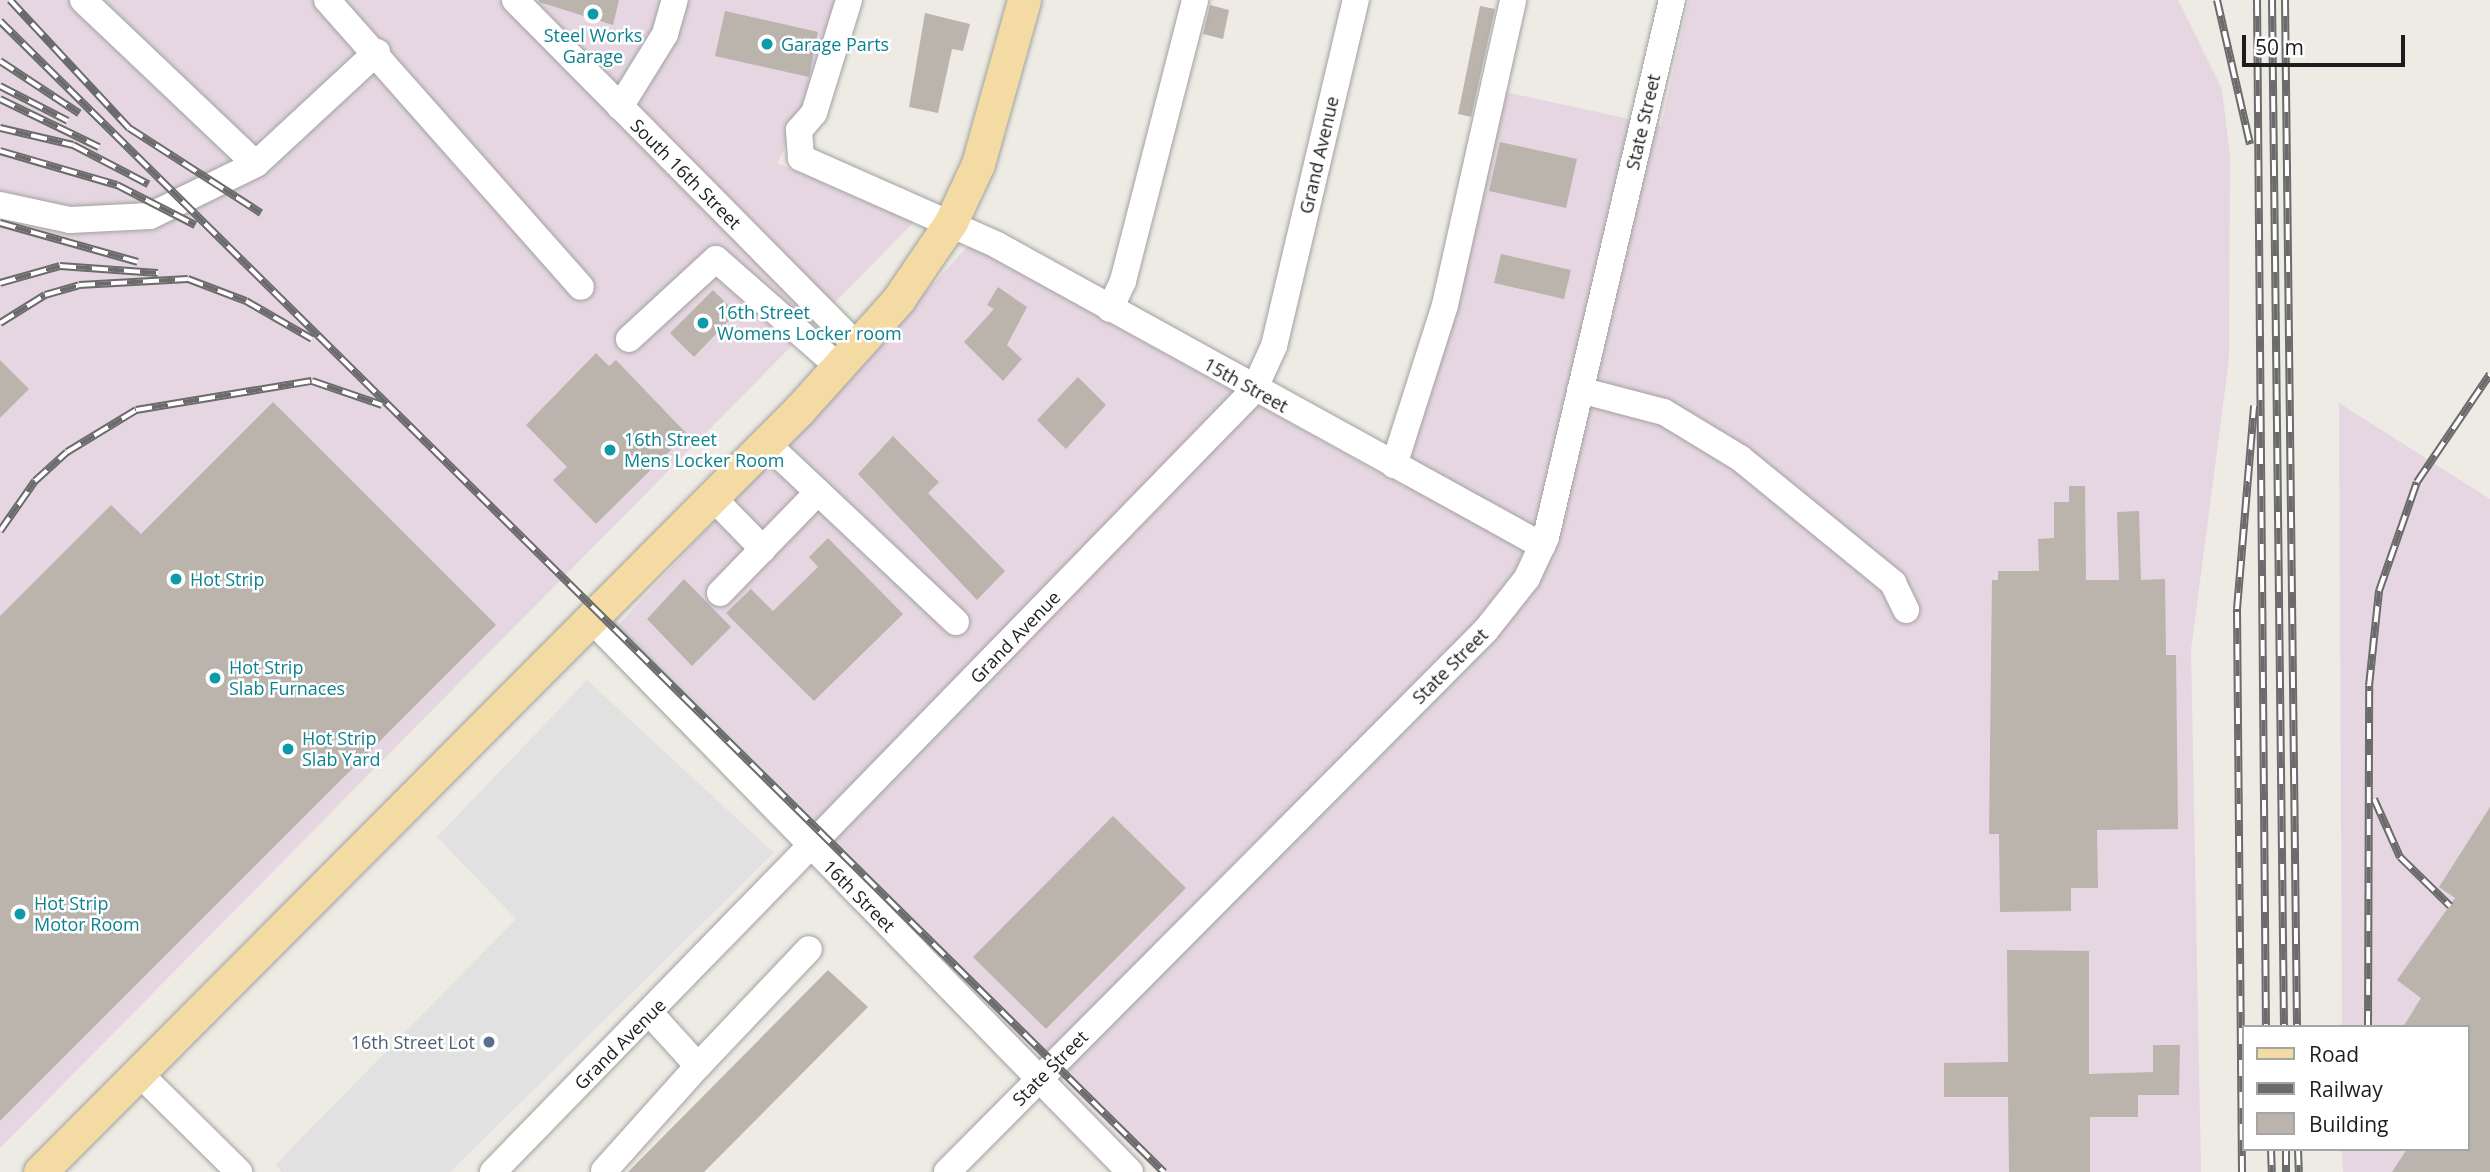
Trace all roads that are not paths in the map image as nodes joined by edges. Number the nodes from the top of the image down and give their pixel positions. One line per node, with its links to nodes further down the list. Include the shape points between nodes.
1 (83, 0): 13 (street)
2 (327, 0): 11 (street)
3 (515, 0): 12 (street, South 16th Street)
4 (676, 0): 12 (street, via 666,34)
5 (849, 0): 15 (street, 15th Street, via 814,114 799,130 802,158)
6 (1024, 0): 15 (main road, via 998,110)
7 (1195, 0): 17 (street, via 1123,281)
8 (1356, 0): 20 (street, Grand Avenue, via 1274,346)
9 (1513, 0): 23 (street, via 1445,305)
10 (1672, 0): 21 (street, State Street)
11 (377, 52): 13 (street); 16 (street)
12 (620, 107): 19 (street, South 16th Street)
13 (256, 164): 14 (street, via 150,216 70,220)
14 (0, 205)
15 (951, 222): 17 (street, 15th Street); 19 (main road)
16 (580, 287)
17 (1110, 309): 20 (street, 15th Street)
18 (629, 339): 19 (street, via 716,259)
19 (848, 357): 22 (main road)
20 (1254, 390): 23 (street, 15th Street); 32 (street, Grand Avenue)
21 (1580, 390): 26 (street, State Street); 29 (street, via 1664,412 1740,458 1893,583)
22 (766, 443): 24 (street); 25 (main road)
23 (1394, 465): 26 (street, 15th Street)
24 (818, 492): 27 (street); 31 (street)
25 (712, 497): 27 (street); 30 (main road)
26 (1543, 545): 37 (street, State Street, via 1527,578 1486,630)
27 (763, 549): 28 (street)
28 (720, 593)
29 (1906, 610)
30 (591, 619): 32 (street, 16th Street); 36 (main road)
31 (956, 622)
32 (812, 849): 34 (street, Grand Avenue); 37 (street, 16th Street)
33 (809, 949): 35 (street)
34 (650, 1013): 35 (street); 41 (street, Grand Avenue)
35 (698, 1066): 38 (street)
36 (139, 1073): 39 (main road); 40 (street)
37 (1039, 1079): 42 (street, State Street); 43 (street, 16th Street)
38 (604, 1171)
39 (40, 1172)
40 (239, 1172)
41 (493, 1172)
42 (947, 1172)
43 (1130, 1172)

